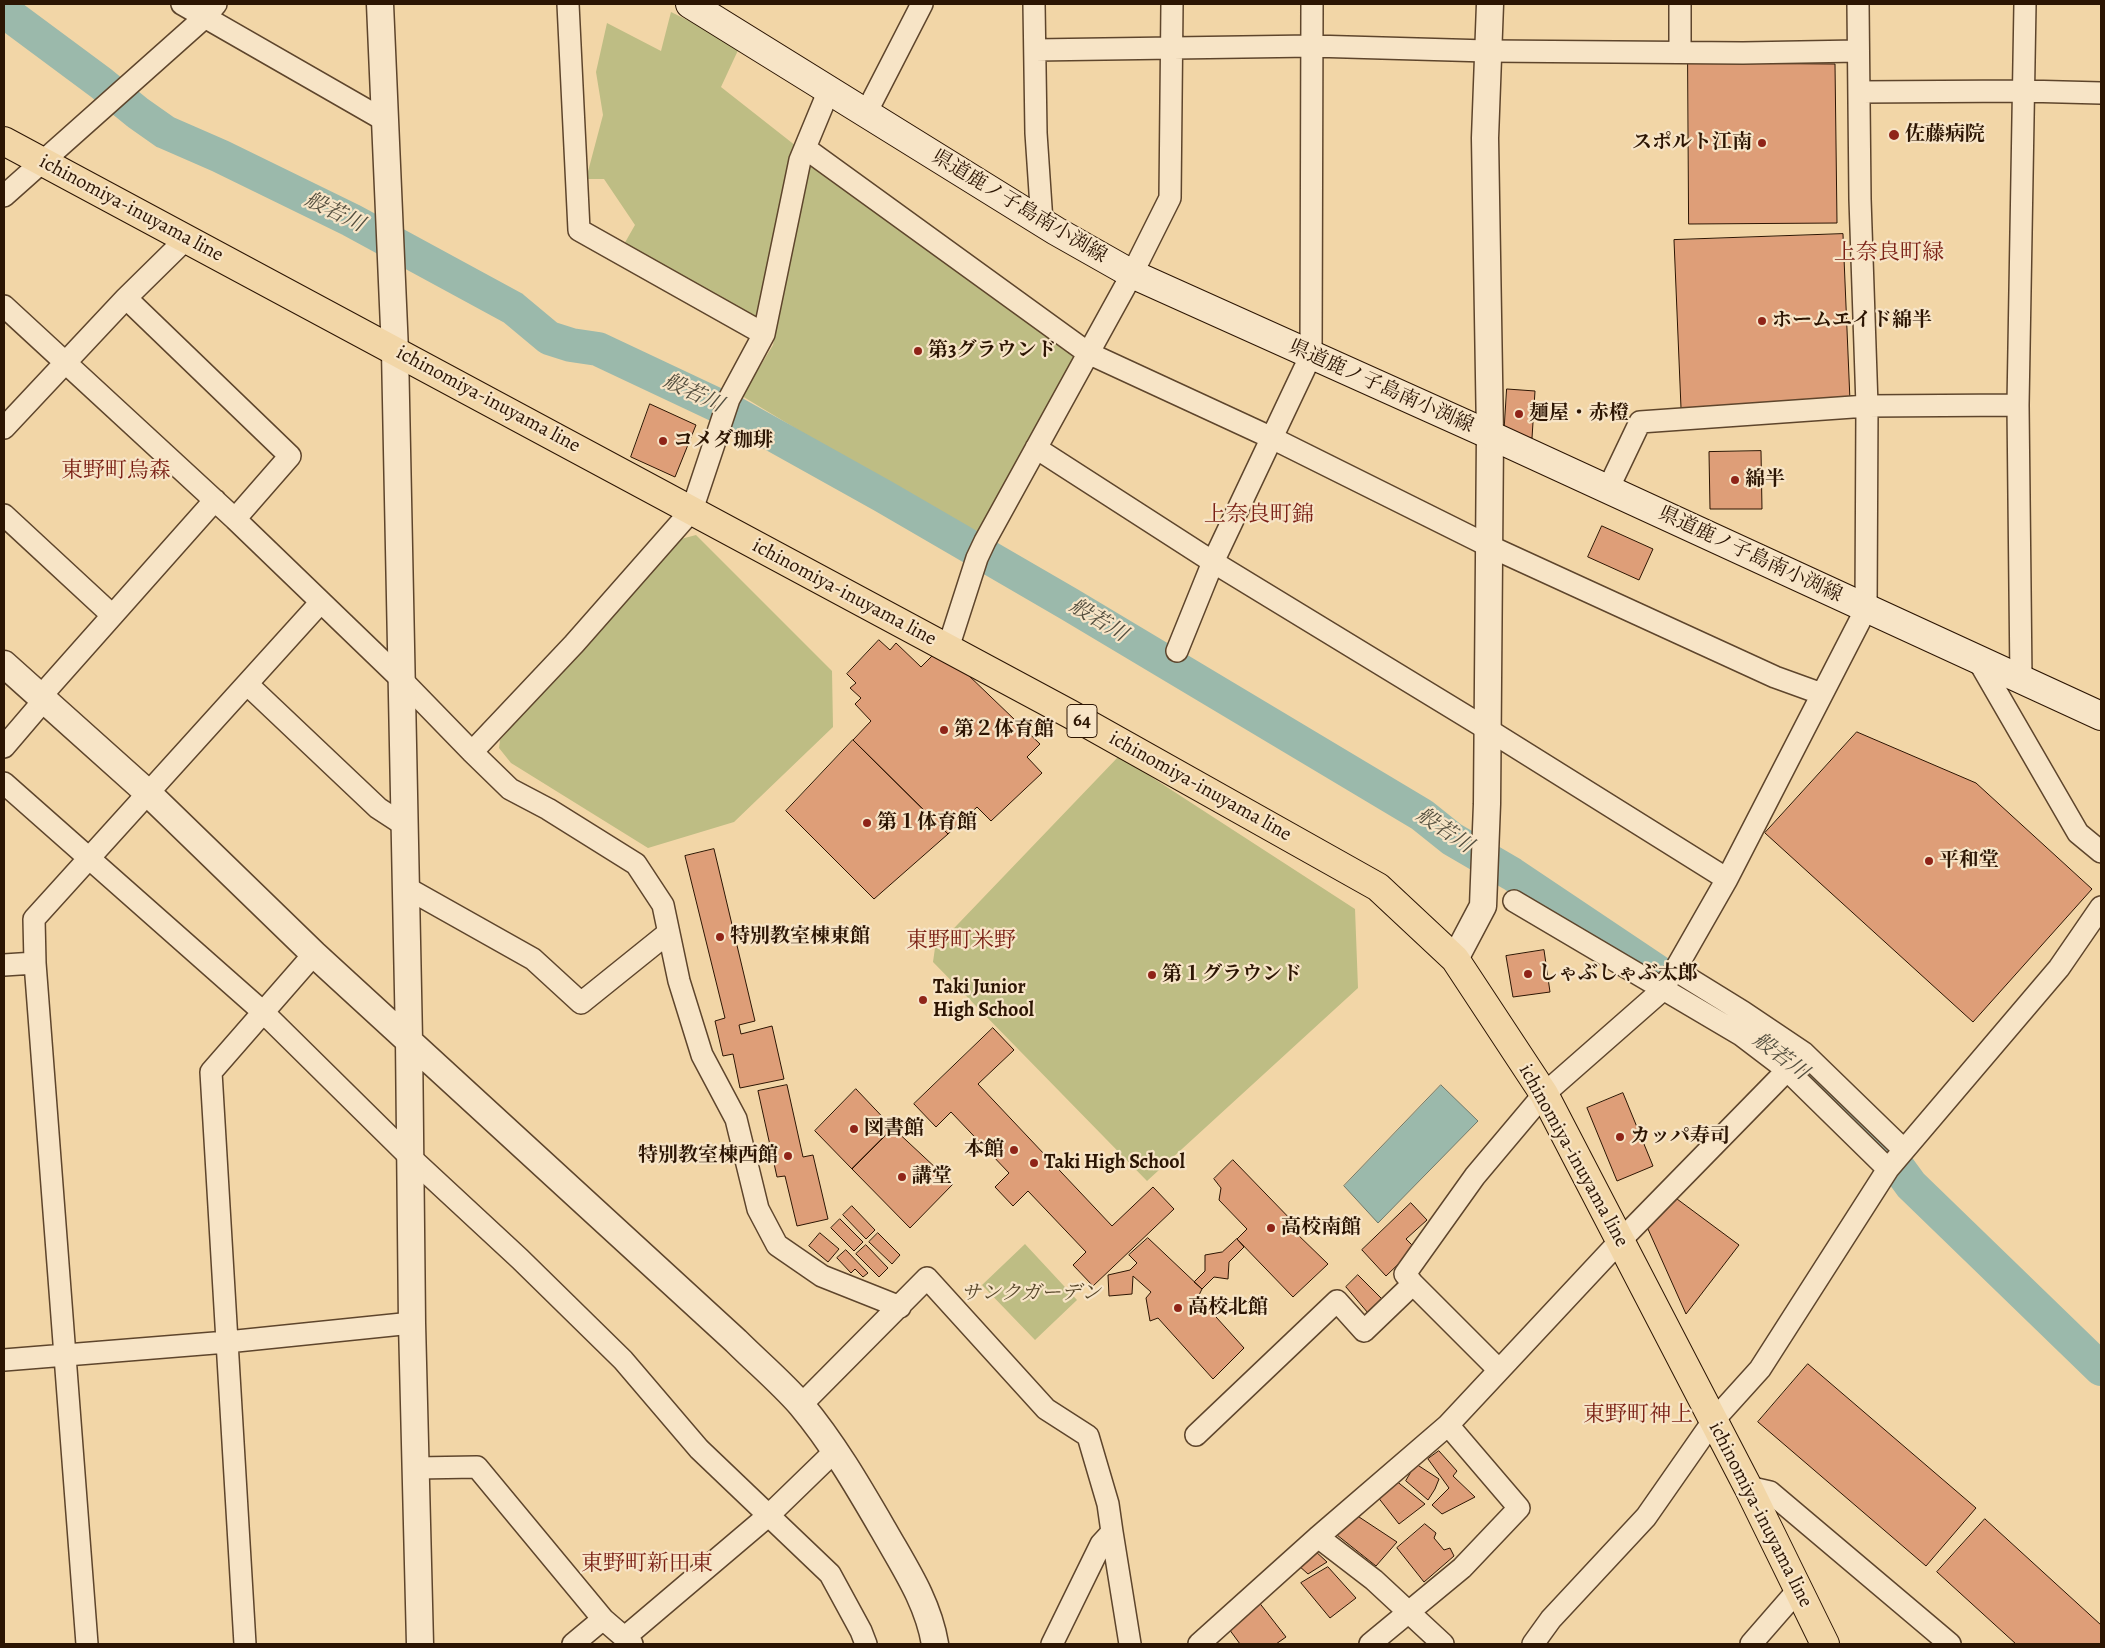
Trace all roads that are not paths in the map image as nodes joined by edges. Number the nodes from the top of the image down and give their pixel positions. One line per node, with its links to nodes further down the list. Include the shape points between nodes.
1 (182, 4): 13 (street)
2 (380, 4): 25 (street)
3 (568, 4): 35 (street, via 579,230)
4 (922, 4): 24 (street)
5 (1034, 4): 16 (street)
6 (1172, 4): 15 (street)
7 (1312, 4): 14 (street)
8 (1490, 4): 17 (street)
9 (1680, 4): 19 (street)
10 (1858, 4): 18 (street)
11 (2025, 4): 21 (street)
12 (702, 7): 20 (main road, 県道鹿ノ子島南小渕線)
13 (211, 10): 25 (street); 28 (street)
14 (1312, 46): 15 (street); 17 (street); 38 (street)
15 (1171, 48): 16 (street); 32 (street, via 1170,198)
16 (1035, 50): 30 (street)
17 (1487, 51): 19 (street); 43 (street, via 1485,138)
18 (1858, 51): 19 (street); 22 (street)
19 (1680, 52)
20 (829, 90): 24 (main road, 県道鹿ノ子島南小渕線); 27 (street)
21 (2024, 91): 22 (street); 23 (street); 40 (street)
22 (1860, 92): 41 (street)
23 (2101, 93)
24 (866, 113): 30 (main road, 県道鹿ノ子島南小渕線)
25 (384, 120): 36 (street)
26 (4, 141): 28 (main road, ichinomiya-inuyama line / 64)
27 (804, 148): 35 (street); 37 (street)
28 (43, 162): 29 (street); 31 (main road, ichinomiya-inuyama line / 64)
29 (4, 196)
30 (1042, 222): 32 (main road, 県道鹿ノ子島南小渕線)
31 (186, 238): 33 (street); 36 (main road, ichinomiya-inuyama line / 64)
32 (1132, 274): 37 (street); 38 (main road, 県道鹿ノ子島南小渕線)
33 (126, 298): 39 (street); 50 (street, via 290,456)
34 (4, 306): 39 (street)
35 (764, 334): 48 (street, via 729,399)
36 (395, 350): 48 (main road, ichinomiya-inuyama line / 64); 60 (street)
37 (1088, 353): 44 (street); 45 (street)
38 (1311, 355): 43 (main road, 県道鹿ノ子島南小渕線); 44 (street)
39 (65, 362): 42 (street); 47 (street)
40 (2018, 405): 41 (street); 61 (street)
41 (1867, 406): 46 (street, via 1640,422); 54 (street)
42 (4, 428)
43 (1490, 435): 46 (main road, 県道鹿ノ子島南小渕線); 51 (street)
44 (1272, 438): 51 (street); 52 (street)
45 (1036, 448): 52 (street); 56 (street, via 981,550)
46 (1608, 489): 54 (main road, 県道鹿ノ子島南小渕線)
47 (214, 500): 50 (street); 55 (street)
48 (692, 510): 56 (main road, ichinomiya-inuyama line / 64); 68 (street, via 574,644)
49 (4, 514): 55 (street)
50 (235, 519): 53 (street)
51 (1489, 546): 63 (street, via 1775,677); 66 (street)
52 (1213, 562): 57 (street); 66 (street)
53 (321, 602): 60 (street); 62 (street)
54 (1866, 610): 58 (main road, 県道鹿ノ子島南小渕線); 63 (street)
55 (112, 615): 64 (street)
56 (948, 648): 80 (main road, ichinomiya-inuyama line / 64, via 1378,887)
57 (1177, 651)
58 (1978, 660): 61 (main road, 県道鹿ノ子島南小渕線); 72 (street, via 2078,833)
59 (4, 664): 64 (street)
60 (401, 678): 68 (street); 71 (street)
61 (2021, 680): 65 (main road, 県道鹿ノ子島南小渕線)
62 (247, 684): 70 (street); 71 (street, via 378,808)
63 (1822, 694): 74 (street)
64 (43, 698): 67 (street); 70 (street)
65 (2101, 716)
66 (1487, 729): 74 (street); 80 (street, via 1483,906)
67 (4, 746)
68 (472, 752): 78 (street, via 510,789 636,864 663,905)
69 (4, 783): 73 (street)
70 (148, 793): 73 (street); 79 (street)
71 (404, 825): 75 (street)
72 (2101, 852)
73 (89, 858): 81 (street, via 34,919); 85 (street)
74 (1727, 879): 83 (street)
75 (406, 887): 78 (street, via 533,959 581,1003); 86 (street)
76 (1514, 901): 84 (street)
77 (2101, 907): 90 (street, via 2059,968)
78 (668, 933): 95 (street, via 702,1055 736,1119 758,1209 777,1245 822,1276)
79 (314, 954): 85 (street); 86 (street)
80 (1455, 959): 89 (main road, ichinomiya-inuyama line / 64)
81 (35, 963): 82 (street); 98 (street)
82 (4, 965)
83 (1675, 970): 84 (street); 87 (street)
84 (1662, 988): 88 (street, via 1741,1035); 89 (street)
85 (263, 1012): 91 (street); 97 (street, via 211,1072)
86 (409, 1040): 91 (street); 101 (street, via 736,1341)
87 (1804, 1053): 88 (street); 90 (street)
88 (1787, 1070): 92 (street); 93 (street)
89 (1544, 1094): 93 (main road, ichinomiya-inuyama line / 64); 94 (street, via 1475,1176 1405,1274)
90 (1903, 1149): 92 (street)
91 (410, 1157): 96 (street); 108 (street, via 623,1360 699,1449)
92 (1888, 1169): 102 (street, via 1760,1369)
93 (1620, 1241): 100 (street); 102 (main road, ichinomiya-inuyama line / 64)
94 (1413, 1284): 100 (street); 104 (street, via 1364,1331 1337,1301)
95 (900, 1307): 101 (street); 109 (street, via 927,1278 1046,1409 1088,1436 1108,1504)
96 (412, 1323): 97 (street); 106 (street)
97 (227, 1342): 98 (street); 116 (street)
98 (65, 1354): 99 (street); 115 (street)
99 (4, 1360)
100 (1499, 1370): 103 (street)
101 (801, 1405): 105 (street)
102 (1713, 1421): 107 (main road, ichinomiya-inuyama line / 64); 126 (street, via 1646,1518 1551,1618)
103 (1448, 1425): 110 (street); 112 (street, via 1519,1508 1462,1568)
104 (1196, 1434)
105 (835, 1451): 108 (street); 120 (street, via 922,1598)
106 (416, 1468): 113 (street, via 477,1467); 117 (street)
107 (1748, 1487): 111 (main road, ichinomiya-inuyama line / 64); 129 (street, via 1770,1492)
108 (769, 1515): 114 (street); 119 (street, via 830,1574)
109 (1112, 1532): 121 (street, via 1101,1544); 122 (street)
110 (1318, 1537): 112 (street, via 1374,1580); 123 (street)
111 (1798, 1590): 127 (street); 128 (main road, ichinomiya-inuyama line / 64)
112 (1408, 1612): 124 (street); 125 (street)
113 (603, 1619): 114 (street); 118 (street)
114 (628, 1641)
115 (88, 1644)
116 (245, 1644)
117 (420, 1644)
118 (573, 1644)
119 (866, 1644)
120 (935, 1644)
121 (1052, 1644)
122 (1130, 1644)
123 (1199, 1644)
124 (1370, 1644)
125 (1443, 1644)
126 (1533, 1644)
127 (1751, 1644)
128 (1825, 1644)
129 (1950, 1644)

